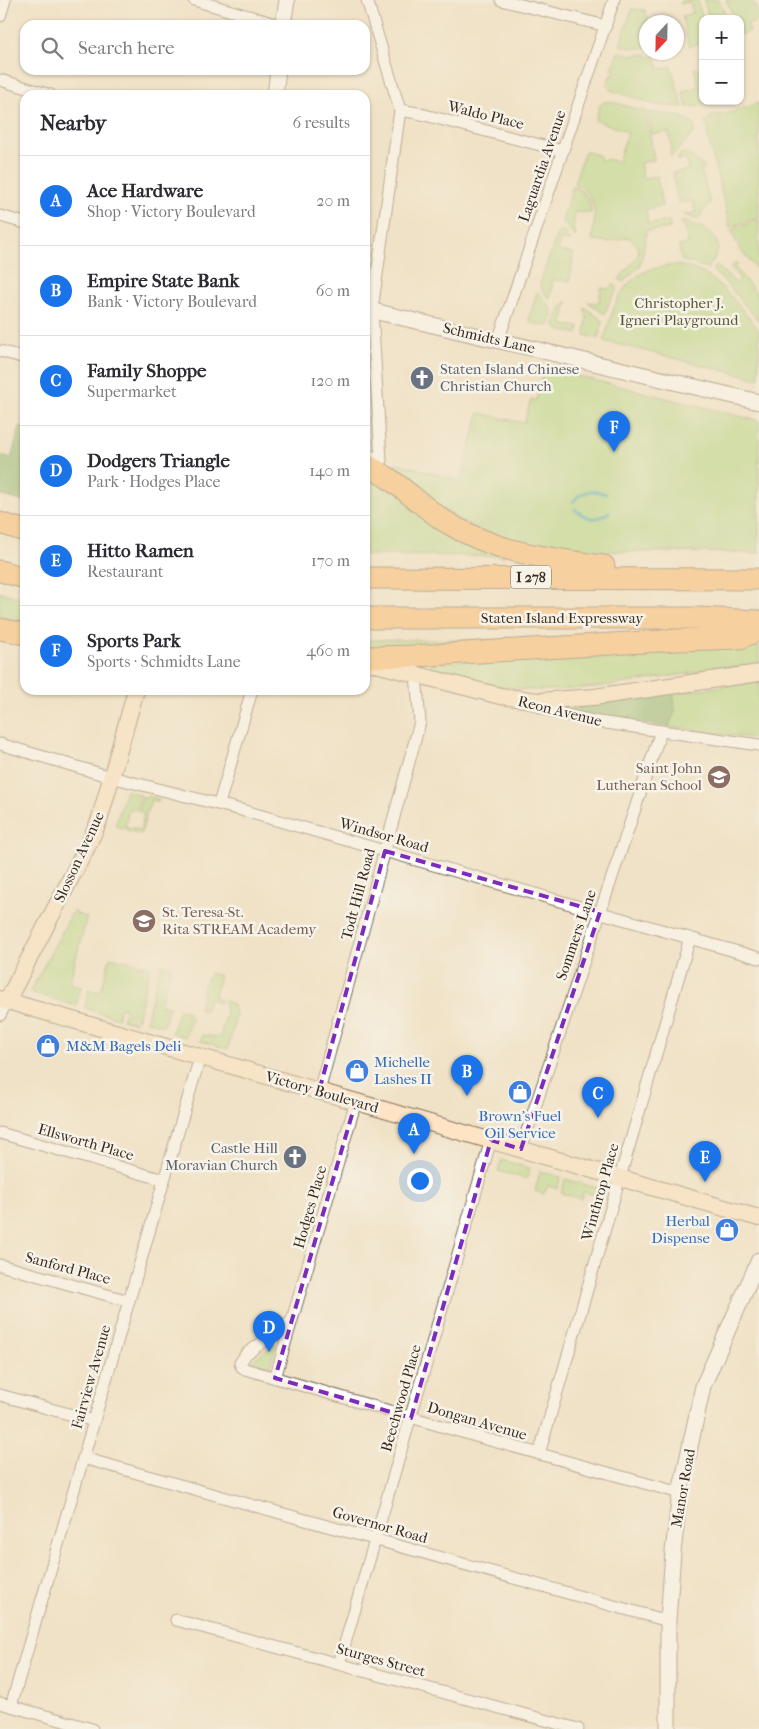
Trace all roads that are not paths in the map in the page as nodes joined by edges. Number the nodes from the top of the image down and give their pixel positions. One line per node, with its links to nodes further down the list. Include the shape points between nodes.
1 (5, 0): 7 (street)
2 (194, 0): 8 (street)
3 (286, 0): 9 (street)
4 (367, 0): 15 (street)
5 (501, 0): 10 (street)
6 (614, 0): 10 (street, Laguardia Avenue)
7 (0, 16)
8 (262, 20)
9 (284, 20)
10 (606, 26): 16 (street, Laguardia Avenue)
11 (277, 75): 14 (street)
12 (0, 80): 13 (street)
13 (34, 90)
14 (276, 90)
15 (400, 110): 16 (street, Waldo Place); 19 (street)
16 (563, 151): 21 (street, Laguardia Avenue)
17 (0, 216): 18 (street)
18 (20, 222)
19 (370, 298)
20 (370, 310): 21 (street, Schmidts Lane)
21 (498, 341): 25 (street, Schmidts Lane)
22 (0, 351): 23 (street)
23 (20, 357)
24 (370, 371): 26 (street)
25 (759, 402)
26 (373, 462): 32 (highway, via 388,478 450,524 504,549 544,558)
27 (0, 523): 28 (highway)
28 (20, 529)
29 (0, 571): 30 (highway)
30 (20, 577)
31 (370, 578): 32 (highway, I 278)
32 (696, 578): 33 (highway, I 278)
33 (759, 579)
34 (370, 618): 35 (highway, Staten Island Expressway, via 697,618)
35 (759, 622)
36 (0, 629): 38 (highway)
37 (759, 630): 39 (highway, via 740,638)
38 (20, 633)
39 (370, 657)
40 (370, 662): 42 (main road, Reon Avenue)
41 (759, 673): 45 (main road, via 594,697)
42 (416, 675): 45 (main road, Reon Avenue); 51 (street, Todt Hill Road, via 420,722)
43 (135, 695): 49 (main road, Slosson Avenue)
44 (251, 695): 50 (street)
45 (522, 700): 46 (street, Reon Avenue, via 569,716)
46 (662, 731): 48 (street, Reon Avenue); 52 (street, Sommers Lane)
47 (0, 744): 49 (street, Windsor Road)
48 (759, 745)
49 (111, 777): 50 (street, Windsor Road); 55 (main road, Slosson Avenue, via 99,821 87,847)
50 (219, 804): 51 (street, Windsor Road)
51 (385, 851): 52 (street, Windsor Road); 57 (street, Todt Hill Road)
52 (600, 912): 53 (street, Windsor Road); 61 (street, Sommers Lane)
53 (690, 938): 54 (street, Windsor Road); 62 (street, Winthrop Place)
54 (759, 958)
55 (2, 1005): 56 (main road, Victory Boulevard)
56 (200, 1057): 57 (main road, Victory Boulevard); 63 (street, Fairview Avenue)
57 (319, 1091): 58 (main road, Victory Boulevard)
58 (356, 1101): 60 (main road, Victory Boulevard); 68 (street, Hodges Place)
59 (0, 1133): 63 (street, Ellsworth Place)
60 (491, 1140): 61 (main road, Victory Boulevard); 71 (street, Beechwood Place)
61 (520, 1149): 62 (main road, Victory Boulevard)
62 (620, 1178): 64 (main road, Victory Boulevard); 73 (street, Winthrop Place)
63 (164, 1180): 67 (street, Fairview Avenue)
64 (759, 1218)
65 (759, 1260): 75 (street, Manor Road, via 703,1386)
66 (0, 1265): 67 (street, Sanford Place)
67 (129, 1301): 72 (street, Fairview Avenue)
68 (292, 1321): 69 (street, Hodges Place); 69 (street, Dongan Avenue, via 246,1354 240,1363 245,1369)
69 (275, 1378): 71 (street, Dongan Avenue)
70 (0, 1395): 72 (street)
71 (411, 1418): 73 (street, Dongan Avenue); 76 (street, Beechwood Place)
72 (94, 1420): 74 (street, Fairview Avenue)
73 (538, 1454): 75 (street, Dongan Avenue)
74 (83, 1458): 76 (street, Governor Road); 80 (street, Fairview Avenue)
75 (680, 1493): 78 (street, Manor Road)
76 (375, 1539): 78 (street, Governor Road); 79 (street, Beechwood Place)
77 (176, 1620): 79 (street, Sturges Street)
78 (668, 1621): 83 (street, Manor Road)
79 (339, 1664): 82 (street, Sturges Street)
80 (5, 1704): 81 (street)
81 (92, 1729)
82 (578, 1729)
83 (668, 1729)

